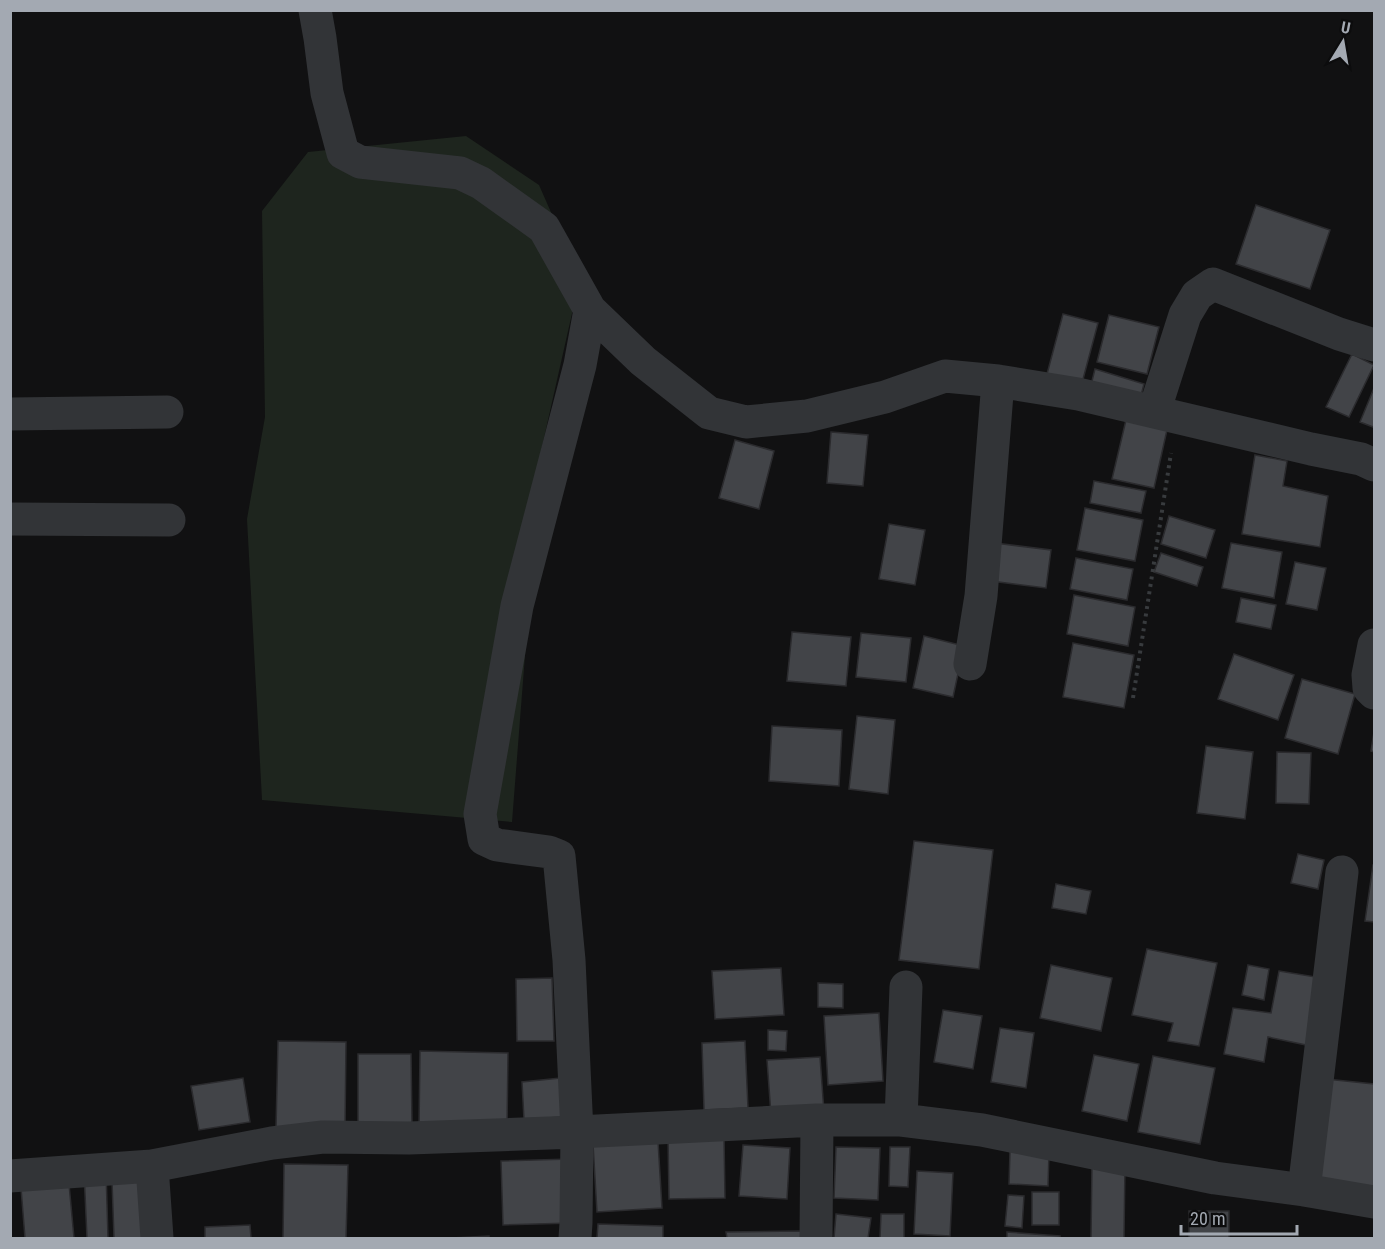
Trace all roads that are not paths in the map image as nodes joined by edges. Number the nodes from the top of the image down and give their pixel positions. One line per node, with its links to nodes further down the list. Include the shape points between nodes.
1 (315, 10): 2 (street, via 327,93 343,153 360,162 460,173 481,183 544,228)
2 (590, 310): 4 (street, via 644,361 709,413 746,422 807,416 885,398 945,376); 18 (street, via 580,365 517,606 480,814 484,839 497,845 560,856)
3 (1374, 345): 7 (street, via 1213,284 1197,295 1185,315)
4 (998, 381): 7 (street, via 1078,394); 12 (street, via 981,596)
5 (167, 412): 6 (street)
6 (10, 414)
7 (1166, 415): 8 (street)
8 (1374, 465)
9 (10, 519): 10 (street)
10 (169, 520)
11 (1374, 645): 13 (street, via 1368,675)
12 (970, 664)
13 (1374, 693)
14 (1342, 872): 21 (street)
15 (906, 987): 17 (street)
16 (817, 1120): 17 (street); 18 (street); 25 (street)
17 (901, 1120): 21 (street, via 982,1130 1215,1178)
18 (577, 1132): 19 (street, via 323,1137); 24 (street)
19 (152, 1166): 20 (street); 23 (street)
20 (10, 1176)
21 (1304, 1190): 22 (street)
22 (1374, 1202)
23 (157, 1239)
24 (575, 1239)
25 (816, 1239)

